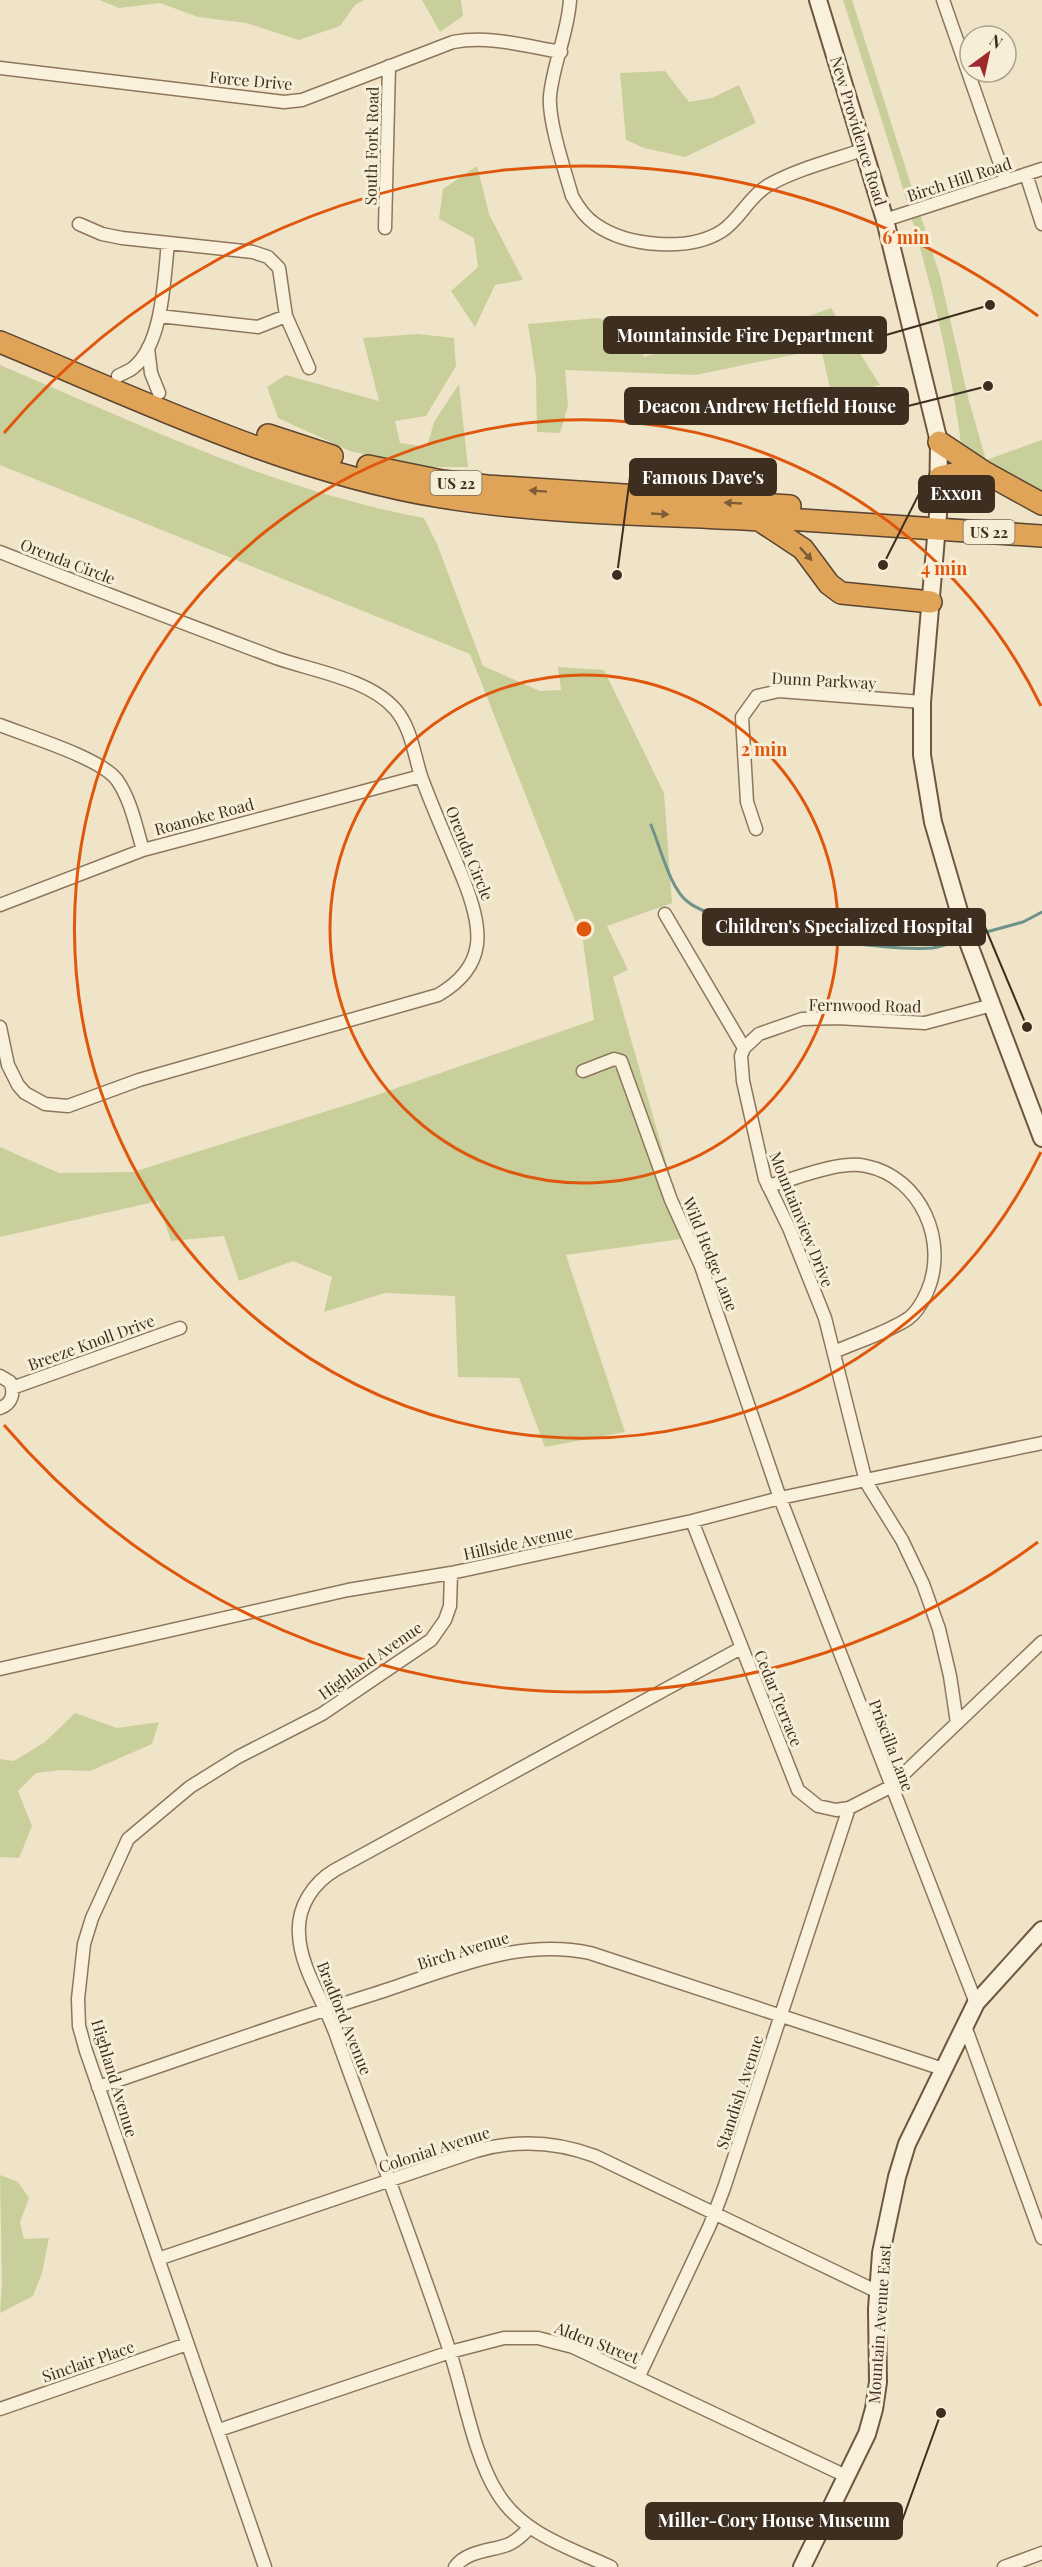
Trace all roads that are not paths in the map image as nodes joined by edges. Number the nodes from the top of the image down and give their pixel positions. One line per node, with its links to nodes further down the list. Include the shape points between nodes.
1 (570, 0): 4 (street)
2 (818, 0): 7 (street, New Providence Road)
3 (943, 0): 10 (street)
4 (561, 52): 5 (street, Force Drive, via 468,39); 7 (street, via 550,100 568,182 583,213 611,232 674,246 700,242 735,221 766,187)
5 (389, 66): 6 (street, Force Drive, via 302,100 284,102); 14 (street, South Fork Road)
6 (0, 68)
7 (865, 149): 11 (street, New Providence Road)
8 (1042, 169): 9 (street, Birch Hill Road)
9 (1026, 174): 10 (street, Birch Hill Road); 13 (street)
10 (1006, 181): 11 (street, Birch Hill Road)
11 (885, 220): 24 (street, New Providence Road)
12 (79, 224): 15 (street, via 102,234)
13 (1042, 225)
14 (385, 228)
15 (168, 243): 16 (street); 17 (street, via 268,257 279,268)
16 (159, 316): 17 (street, via 258,327); 20 (street)
17 (286, 316): 21 (street)
18 (0, 328): 22 (highway, US 22)
19 (0, 342): 28 (highway, US 22, one-way to 28, via 239,439 361,479 440,497 520,507)
20 (148, 348): 22 (street, via 134,367); 23 (street, via 151,373)
21 (309, 368)
22 (118, 376): 23 (highway, US 22)
23 (159, 393): 29 (highway, US 22, one-way to 23, via 442,481 322,453)
24 (939, 442): 25 (highway); 26 (street, New Providence Road)
25 (984, 472): 26 (highway, via 972,470); 27 (highway)
26 (940, 477): 29 (street, New Providence Road)
27 (1042, 504)
28 (759, 520): 29 (highway, US 22); 33 (highway, one-way to 33, via 803,549 829,584 841,593)
29 (937, 521): 30 (highway, US 22); 31 (highway, US 22); 33 (street, New Providence Road)
30 (1042, 523)
31 (1042, 536)
32 (0, 552): 36 (street, Orenda Circle, via 372,690 400,716)
33 (931, 602): 34 (street, New Providence Road)
34 (922, 702): 37 (street, Dunn Parkway, via 779,691 757,696 742,717 747,802); 41 (street, New Providence Road, via 922,755 933,822 958,913)
35 (0, 725): 38 (street, via 108,771 126,799)
36 (421, 776): 38 (street, Roanoke Road); 42 (street, Orenda Circle, via 477,917 478,939 473,960 461,978 445,991 139,1080 68,1106 45,1104 18,1085 8,1065)
37 (756, 829)
38 (143, 850): 39 (street, Roanoke Road)
39 (0, 905)
40 (665, 914): 43 (street)
41 (992, 1005): 43 (street, Fernwood Road, via 926,1023 802,1019 759,1034); 45 (street, New Providence Road)
42 (0, 1027)
43 (744, 1048): 46 (street, Mountainview Drive, via 743,1081 756,1149)
44 (583, 1071): 54 (street, Wild Hedge Lane, via 614,1059 621,1061 671,1200 701,1266)
45 (1042, 1138)
46 (768, 1186): 48 (street, Mountainview Drive, via 825,1318); 48 (street, via 848,1164 865,1166 911,1191 925,1214 935,1259 921,1303 909,1318)
47 (180, 1328): 50 (street, Breeze Knoll Drive)
48 (834, 1352): 53 (street, Mountainview Drive)
49 (0, 1376): 50 (street, Breeze Knoll Drive)
50 (12, 1388): 51 (street, Breeze Knoll Drive, via 12,1399)
51 (0, 1408)
52 (1042, 1443): 53 (street, Hillside Avenue)
53 (866, 1482): 54 (street, Hillside Avenue); 60 (street, Mountainview Drive, via 902,1540 923,1584 946,1657)
54 (780, 1498): 55 (street, Hillside Avenue); 61 (street, Priscilla Lane)
55 (692, 1521): 56 (street, Hillside Avenue); 58 (street, Cedar Terrace)
56 (451, 1573): 59 (street, Hillside Avenue, via 348,1590); 69 (street, Highland Avenue, via 450,1606 431,1640 322,1714 238,1757 190,1787 128,1839 92,1918 80,1971 79,2026)
57 (1042, 1642): 60 (street)
58 (741, 1648): 62 (street, Cedar Terrace, via 798,1790 827,1809); 65 (street, Bradford Avenue, via 328,1874 305,1902 298,1932 304,1959)
59 (0, 1669)
60 (957, 1724): 61 (street)
61 (890, 1787): 62 (street); 64 (street, Priscilla Lane)
62 (849, 1808): 66 (street, Standish Avenue)
63 (1042, 1930): 64 (street, Mountain Avenue East)
64 (976, 2003): 67 (street, Mountain Avenue East)
65 (327, 2009): 66 (street, Birch Avenue, via 499,1954 555,1948 590,1953); 69 (street, Birch Avenue); 70 (street, Bradford Avenue)
66 (782, 2016): 68 (street, Birch Avenue); 72 (street, Standish Avenue)
67 (965, 2026): 68 (street, Mountain Avenue East); 71 (street)
68 (943, 2069): 75 (street, Mountain Avenue East, via 907,2144 897,2177 881,2253)
69 (98, 2088): 74 (street, Highland Avenue)
70 (389, 2181): 72 (street, Colonial Avenue, via 493,2146 545,2143 595,2156); 74 (street, Colonial Avenue); 77 (street, Bradford Avenue)
71 (1037, 2212): 73 (street)
72 (715, 2214): 75 (street, Colonial Avenue); 78 (street, Standish Avenue)
73 (1042, 2238)
74 (158, 2259): 76 (street, Highland Avenue)
75 (878, 2292): 81 (street, Mountain Avenue East, via 878,2382 874,2409 867,2434)
76 (187, 2344): 79 (street, Sinclair Place); 80 (street, Highland Avenue)
77 (450, 2352): 78 (street, Alden Street, via 504,2338 538,2338 573,2347); 80 (street, Alden Street); 82 (street, Bradford Avenue, via 489,2478 507,2506)
78 (639, 2376): 81 (street, Alden Street)
79 (0, 2409)
80 (219, 2430): 84 (street, Highland Avenue)
81 (846, 2476): 87 (street, Mountain Avenue East)
82 (530, 2527): 85 (street, via 508,2545 471,2554); 86 (street, Bradford Avenue)
83 (1042, 2553): 88 (street)
84 (265, 2567)
85 (455, 2567)
86 (611, 2567)
87 (802, 2567)
88 (1004, 2567)

